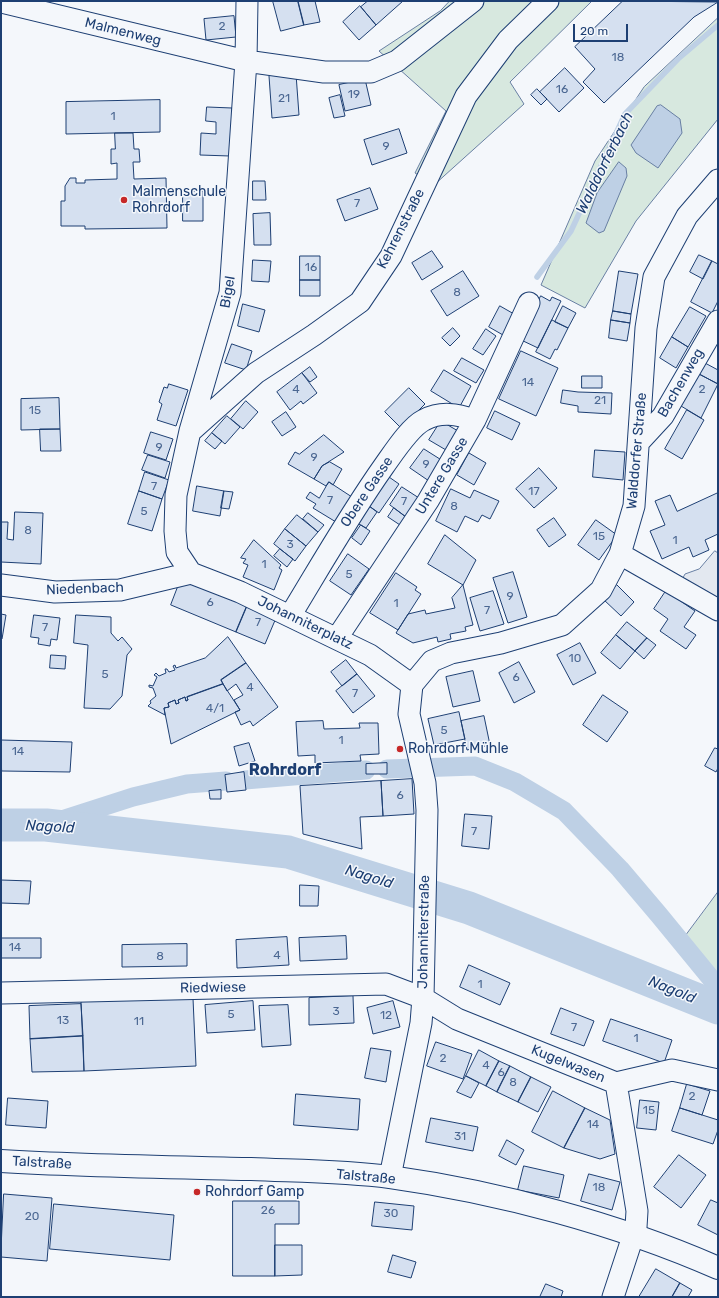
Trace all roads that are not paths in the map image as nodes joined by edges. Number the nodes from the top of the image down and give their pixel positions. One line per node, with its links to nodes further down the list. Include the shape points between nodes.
1 (248, 1): 5 (street, Bigel)
2 (473, 1): 5 (street, via 397,61 371,72 324,72)
3 (548, 1): 10 (street, Kehrenstraße, via 508,40 466,96 391,256 360,302 314,336 256,373)
4 (1, 2): 5 (street, Malmenweg)
5 (246, 61): 10 (street, Bigel, via 230,293)
6 (718, 180): 11 (street, Walddorfer Straße, via 687,216 654,277 646,328)
7 (529, 303): 9 (street, Untere Gasse)
8 (718, 321): 11 (street, Bachenweg, via 663,416)
9 (475, 420): 16 (street, Obere Gasse, via 443,414 423,420 402,441 366,491); 17 (street, Untere Gasse, via 428,501)
10 (190, 431): 13 (street, Bigel, via 176,495 175,531 177,552)
11 (639, 442): 12 (street, Walddorfer Straße, via 634,506)
12 (620, 554): 15 (street); 18 (street, Walddorfer Straße, via 601,590 562,625 501,643 451,652 432,661)
13 (191, 573): 14 (street, Niedenbach, via 120,590 55,592); 16 (street, Johanniterplatz, via 240,592)
14 (1, 585)
15 (718, 610)
16 (290, 616): 17 (street, Johanniterplatz)
17 (337, 638): 18 (street, Johanniterplatz, via 370,655)
18 (412, 685): 20 (street, Johanniterstraße, via 409,714 425,784 427,810)
19 (1, 993): 20 (street, Riedwiese, via 386,984)
20 (423, 998): 22 (street, Kugelwasen, via 457,1019); 24 (street, Johanniterstraße, via 421,1023)
21 (718, 1080): 22 (street, via 672,1070)
22 (616, 1083): 25 (street, Kugelwasen, via 637,1211)
23 (1, 1161): 24 (main road, Talstraße)
24 (390, 1177): 25 (main road, Talstraße, via 546,1210)
25 (633, 1236): 26 (main road, Talstraße); 27 (street, Kugelwasen)
26 (718, 1268)
27 (613, 1297)

